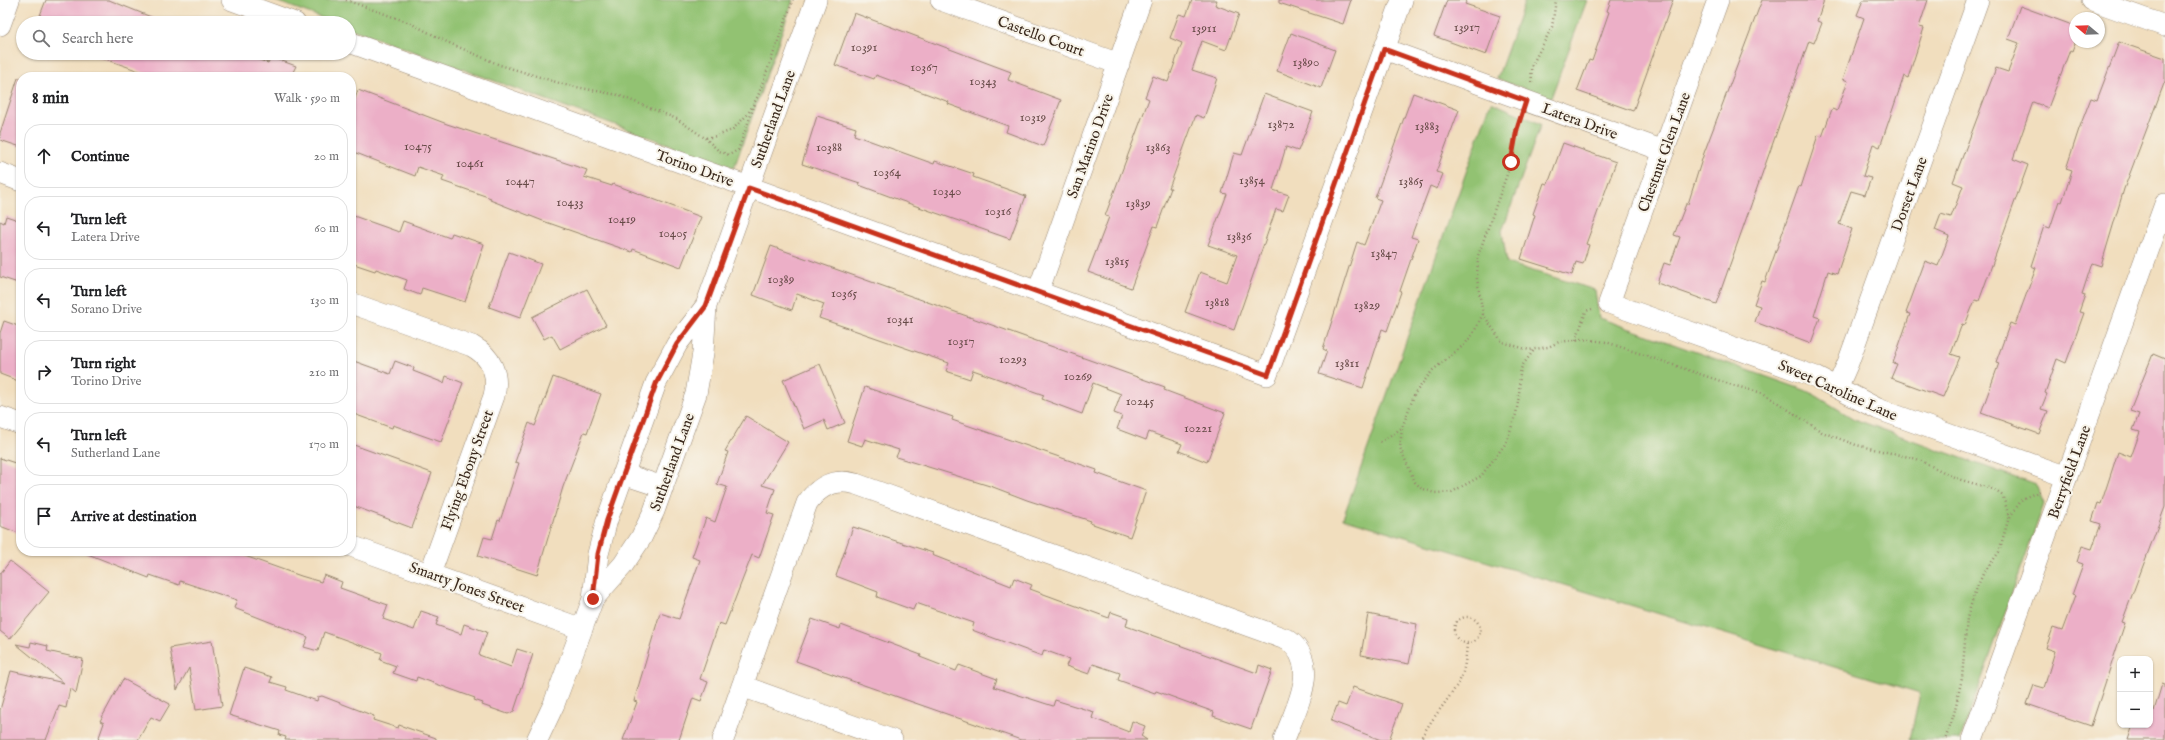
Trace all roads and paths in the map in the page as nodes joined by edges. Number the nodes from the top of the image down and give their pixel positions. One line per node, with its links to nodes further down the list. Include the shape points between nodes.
1 (9, 0): 14 (street)
2 (232, 0): 13 (street)
3 (346, 0): 21 (path, via 410,23 500,65 566,85 618,95 677,119)
4 (793, 0): 19 (path)
5 (816, 0): 25 (street, Sutherland Lane)
6 (941, 0): 18 (street, Castello Court)
7 (1142, 0): 18 (street, San Marino Drive)
8 (1402, 0): 17 (street)
9 (1556, 0): 20 (path, via 1552,27 1531,67 1532,85)
10 (1718, 0): 22 (street, Chestnut Glen Lane)
11 (1978, 0): 34 (street, Dorset Lane)
12 (2092, 0): 15 (street)
13 (277, 16)
14 (0, 25)
15 (2165, 26)
16 (356, 45): 25 (street, Torino Drive)
17 (1384, 49): 20 (street, Latera Drive); 27 (street, Torino Drive, via 1268,375)
18 (1119, 64): 27 (street, San Marino Drive)
19 (758, 96): 21 (path, via 748,114 732,130); 21 (path, via 735,153 729,155 719,151)
20 (1526, 101): 22 (street, Latera Drive); 31 (path, via 1517,129 1511,162 1478,256 1477,279)
21 (705, 138)
22 (1664, 151): 28 (street, Chestnut Glen Lane)
23 (0, 173): 24 (street)
24 (16, 179)
25 (749, 188): 27 (street, Torino Drive); 30 (street, Sutherland Lane)
26 (2165, 204): 40 (street, Berryfield Lane)
27 (1038, 292)
28 (1609, 303): 32 (path, via 1586,311); 34 (street, Sweet Caroline Lane, via 1816,377)
29 (356, 305): 44 (street, Flying Ebony Street, via 472,346 491,364 496,378 494,396)
30 (706, 306): 39 (street, Sutherland Lane, via 677,344 663,369); 41 (street, Sutherland Lane, via 703,353 696,394)
31 (1483, 314): 33 (path, via 1502,342 1529,350); 37 (path, via 1465,344 1433,370 1416,393)
32 (1576, 340): 33 (path); 42 (path, via 1606,342 1732,386 1763,393 1822,432 1856,445 1917,459 1958,479 1993,489 2003,496)
33 (1534, 349): 37 (path, via 1522,366 1516,414 1506,443 1481,476 1452,492 1434,493 1420,488 1400,448)
34 (1837, 388): 40 (street, Sweet Caroline Lane, via 1884,412)
35 (0, 417): 36 (street)
36 (16, 422)
37 (1402, 428): 38 (path)
38 (1380, 442)
39 (623, 474): 41 (street); 45 (street, Sutherland Lane, via 598,554)
40 (2067, 477): 42 (path, via 2022,500); 55 (street, Berryfield Lane)
41 (663, 487): 45 (street, Sutherland Lane, via 637,546)
42 (2009, 517): 54 (path, via 1999,552 1980,580 1967,618 1962,678 1954,714)
43 (356, 548): 44 (street, Smarty Jones Street)
44 (430, 574): 46 (street, Smarty Jones Street)
45 (593, 599): 46 (street, Sutherland Lane)
46 (582, 629): 49 (street, Sutherland Lane, via 554,704)
47 (1467, 643): 47 (path, via 1474,641 1480,632 1477,621 1467,617 1458,620 1454,631 1456,637); 53 (path, via 1465,664 1459,682)
48 (742, 686): 50 (street); 51 (street); 52 (street, via 808,503 820,489 840,482 864,487 1282,637 1294,644 1301,654 1305,667 1305,679)
49 (537, 740)
50 (723, 740)
51 (892, 740)
52 (1284, 740)
53 (1420, 740)
54 (1944, 740)
55 (1972, 740)

